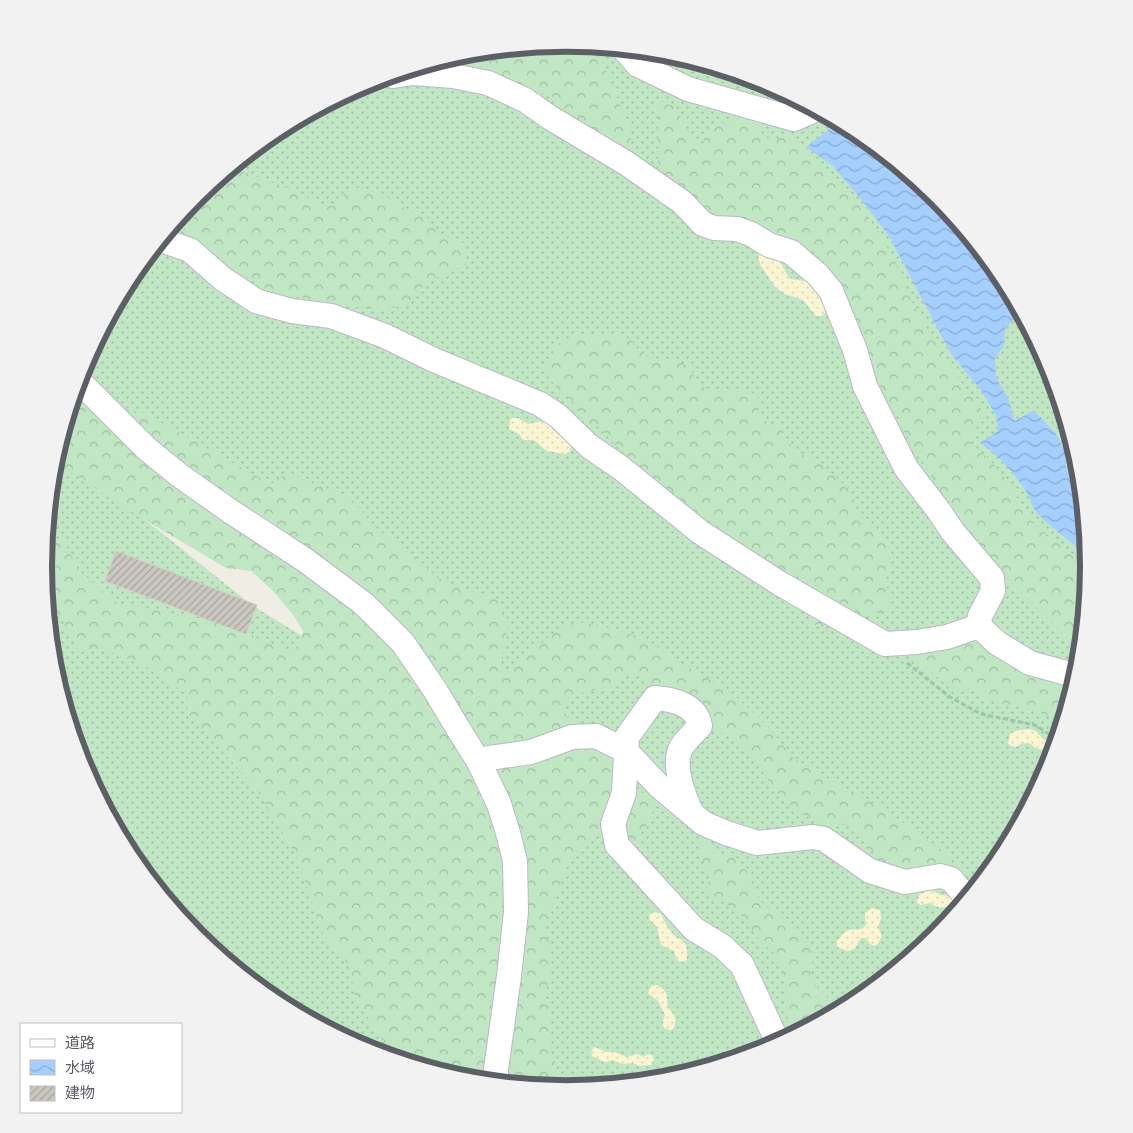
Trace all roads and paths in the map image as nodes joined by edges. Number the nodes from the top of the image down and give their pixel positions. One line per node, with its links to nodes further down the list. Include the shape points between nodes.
1 (630, 57): 3 (street, via 638,65 688,89 794,119)
2 (422, 74): 6 (street, via 488,84 525,100 682,202 703,224 751,234 769,245 791,252 818,275 832,290 865,386 906,468 992,578 992,591 980,616)
3 (808, 113)
4 (168, 243): 7 (street, via 190,250 223,279 256,301 292,311 331,316 385,336 540,404 700,532 779,583)
5 (86, 387): 11 (street, via 147,450 179,475 364,604 402,643)
6 (979, 626): 7 (street, via 947,637); 8 (street, via 997,643 1030,664)
7 (885, 644): 9 (path, via 958,702 981,714 1035,725)
8 (1069, 674)
9 (1052, 736)
10 (626, 751): 11 (street, via 596,736 572,737 531,752); 12 (street, via 659,786); 12 (street, via 627,737 655,698 668,699 692,711 699,718 700,726 679,751 678,768 682,791); 14 (street, via 624,793 612,824 617,845 694,929 722,946 742,965)
11 (479, 762): 15 (street, via 499,804 515,861 516,912)
12 (691, 812): 13 (street, via 726,833 757,843 813,837 824,839 870,871 905,882 940,876 951,879)
13 (963, 893)
14 (775, 1036)
15 (496, 1076)

